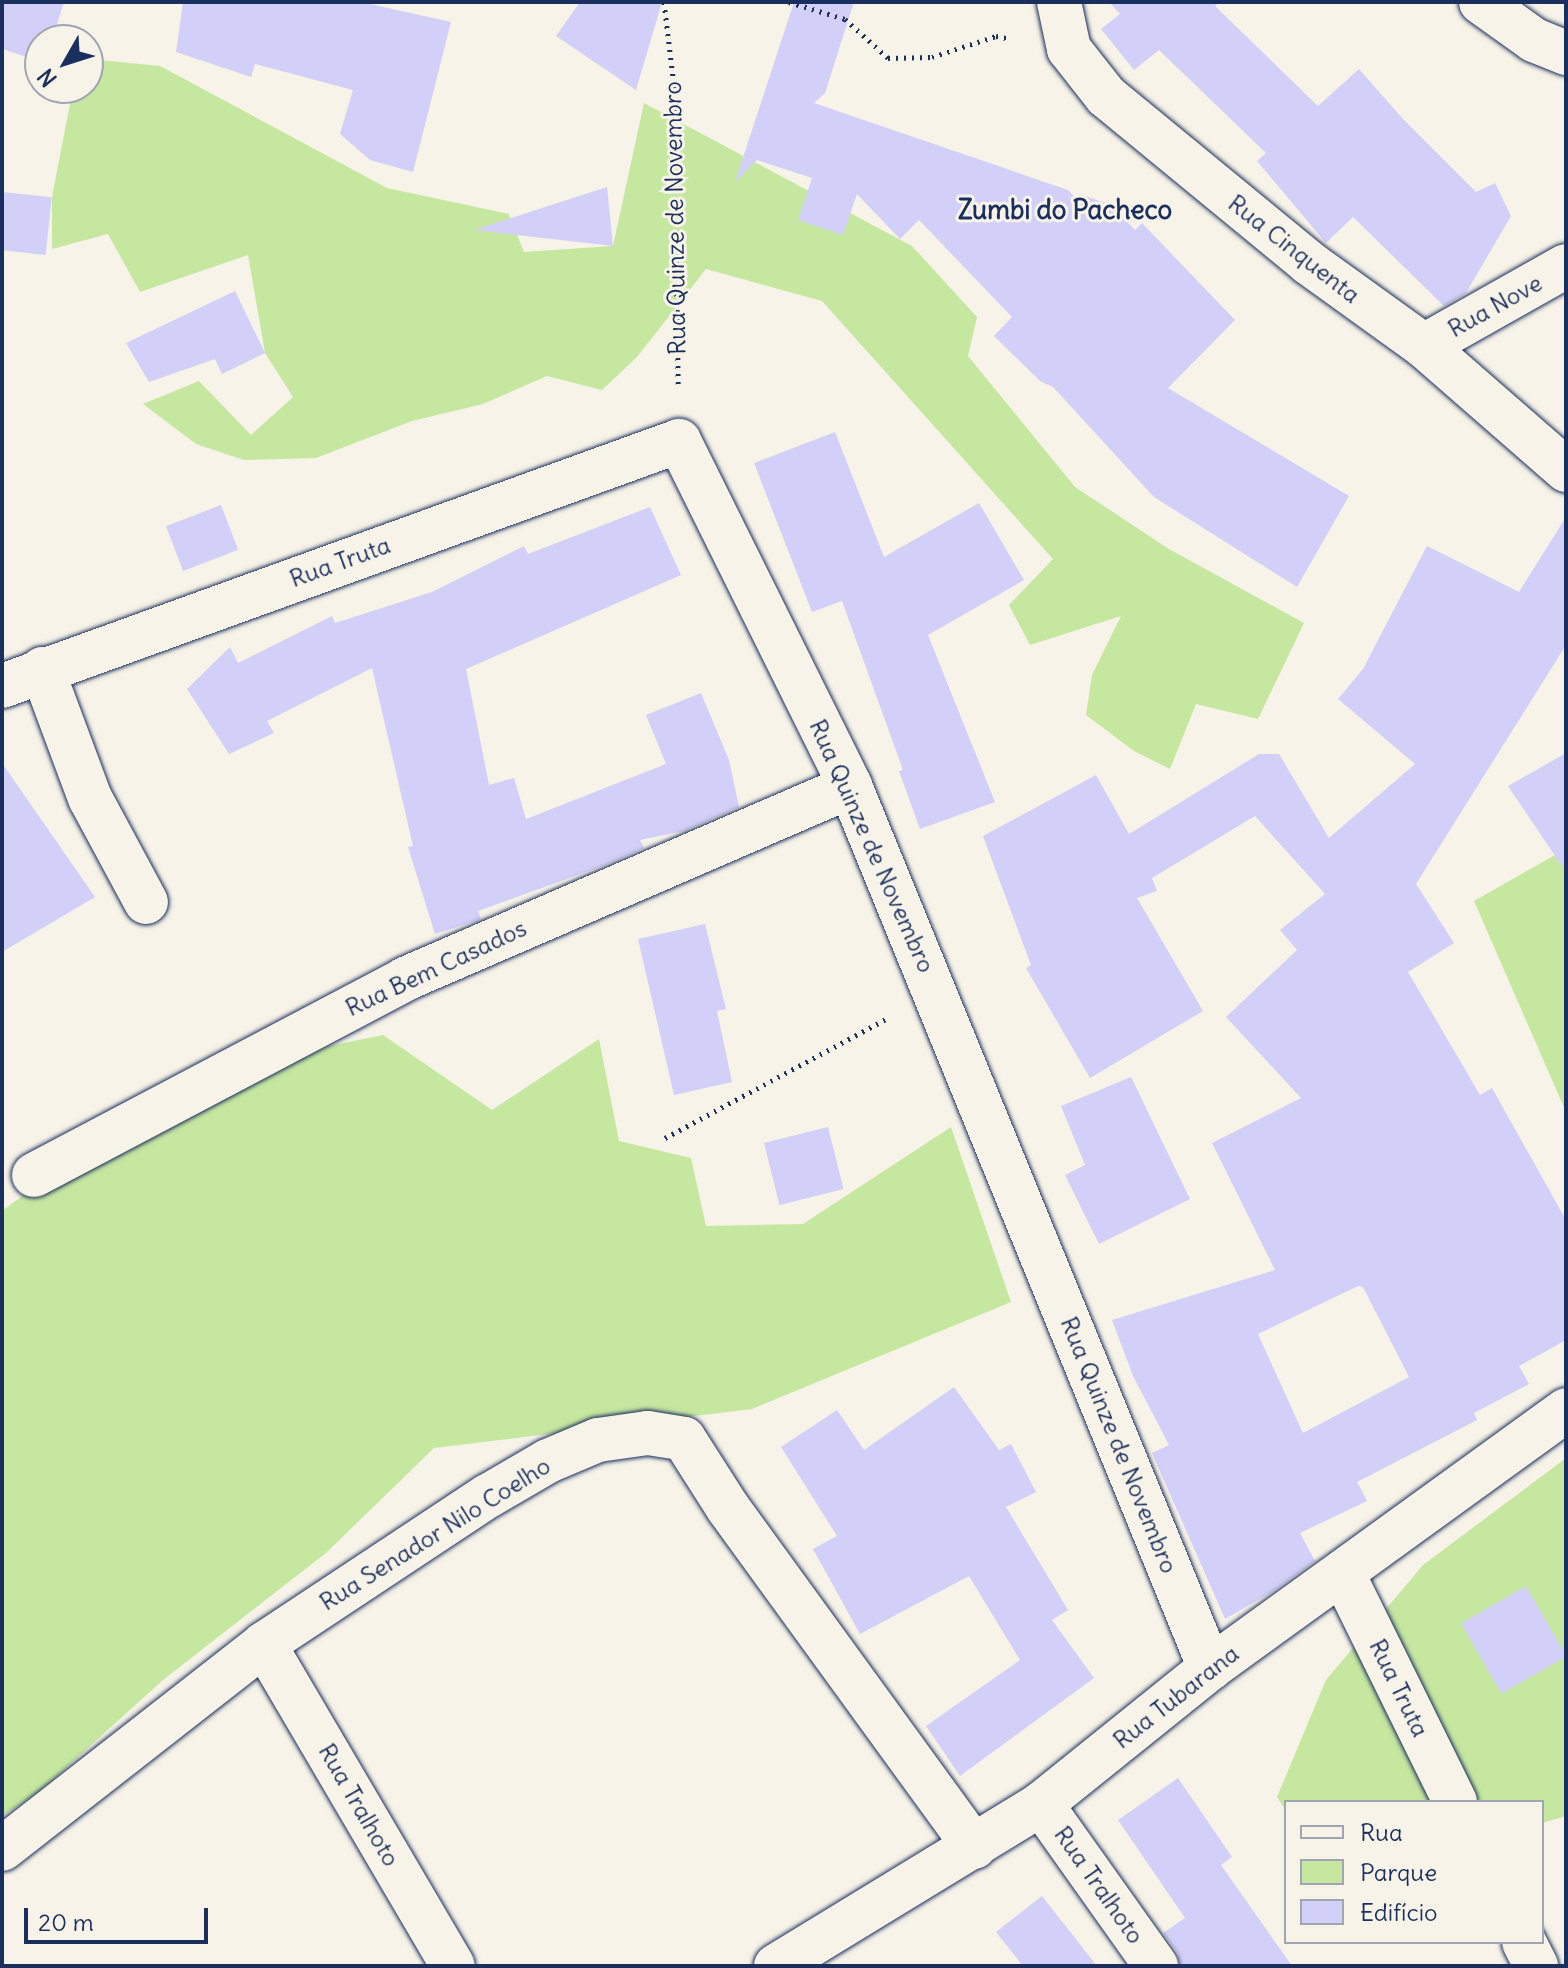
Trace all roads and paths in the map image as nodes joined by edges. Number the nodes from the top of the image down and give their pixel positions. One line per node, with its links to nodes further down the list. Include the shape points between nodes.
1 (664, 2): 9 (path, Rua Quinze de Novembro, via 674,86)
2 (789, 2): 5 (path, via 845,19 888,58 932,57 996,36)
3 (1059, 2): 5 (street, Rua Cinquenta)
4 (1481, 2): 6 (street, via 1534,40)
5 (1069, 49): 8 (street, Rua Cinquenta, via 1106,96 1188,167)
6 (1566, 53)
7 (1566, 266): 8 (street, Rua Nove)
8 (1424, 346): 10 (street, Rua Cinquenta)
9 (679, 441): 11 (street, Rua Truta); 13 (street, Rua Quinze de Novembro)
10 (1566, 470)
11 (42, 669): 12 (street, Rua Truta); 14 (street, via 90,798)
12 (2, 686)
13 (850, 786): 15 (street, Rua Quinze de Novembro); 17 (street, Rua Bem Casados, via 405,979)
14 (146, 902)
15 (936, 993): 16 (path); 21 (street, Rua Quinze de Novembro)
16 (665, 1138)
17 (34, 1175)
18 (1566, 1410): 19 (street, Rua Tubarana)
19 (1343, 1574): 21 (street, Rua Tubarana); 22 (street, Rua Truta)
20 (264, 1644): 24 (street, Rua Senador Nilo Coelho, via 548,1461 598,1440 648,1433 684,1439 728,1508); 25 (street, Rua Senador Nilo Coelho); 27 (street, Rua Tralhoto)
21 (1210, 1668): 23 (street, Rua Tubarana)
22 (1454, 1800)
23 (1041, 1804): 24 (street, Rua Tubarana); 29 (street, Rua Tralhoto)
24 (974, 1847): 28 (street, Rua Tubarana)
25 (2, 1849)
26 (1525, 1944): 30 (street)
27 (453, 1966)
28 (776, 1966)
29 (1156, 1966)
30 (1536, 1966)

